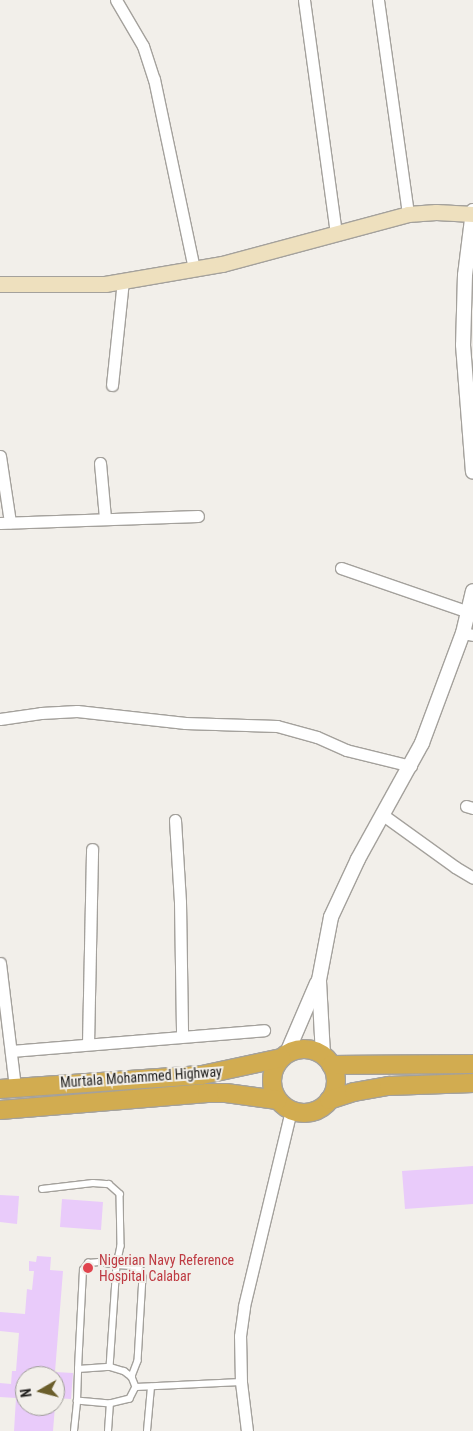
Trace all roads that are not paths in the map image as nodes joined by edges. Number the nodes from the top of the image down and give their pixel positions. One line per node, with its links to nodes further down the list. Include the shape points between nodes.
1 (116, 0): 7 (street, via 143,46 154,79)
2 (304, 0): 6 (street)
3 (378, 0): 5 (street)
4 (473, 213): 5 (main road); 13 (street, via 465,276 463,345)
5 (408, 214): 6 (main road)
6 (336, 234): 7 (main road)
7 (194, 269): 8 (main road)
8 (123, 281): 9 (main road, via 76,286); 10 (street)
9 (0, 284)
10 (112, 385)
11 (0, 456): 16 (street)
12 (100, 463): 15 (street)
13 (473, 472)
14 (198, 516): 15 (street)
15 (105, 518): 16 (street)
16 (5, 523)
17 (341, 568): 19 (street)
18 (473, 591): 19 (street)
19 (469, 612): 20 (street)
20 (468, 634): 22 (street)
21 (0, 719): 22 (street, via 41,712 77,711 185,723 277,726 317,736 346,750)
22 (411, 766): 23 (street)
23 (383, 815): 26 (street); 28 (street, via 339,896 326,937)
24 (175, 820): 30 (street)
25 (92, 849): 31 (street)
26 (473, 878)
27 (0, 963): 32 (street)
28 (319, 980): 33 (street); 34 (street)
29 (264, 1030): 30 (street)
30 (182, 1036): 31 (street)
31 (88, 1044): 32 (street)
32 (11, 1051): 37 (street)
33 (284, 1056): 34 (highway, via 294,1050 309,1049); 37 (highway, Murtala Mohammed Highway, via 202,1075); 39 (highway, via 272,1076 272,1086)
34 (327, 1060): 35 (highway); 38 (highway, via 336,1083)
35 (473, 1064)
36 (473, 1083): 38 (highway, via 389,1086)
37 (8, 1088)
38 (329, 1100): 39 (highway, via 309,1112)
39 (285, 1105): 40 (highway, Murtala Mohammed Highway, via 226,1093 207,1093); 46 (street, via 244,1306 240,1336)
40 (0, 1110)
41 (42, 1189): 42 (lane, via 109,1184 120,1194 121,1246)
42 (117, 1264): 43 (lane); 44 (lane, via 88,1263 83,1270); 45 (lane, via 141,1270 143,1277 138,1361)
43 (110, 1367): 44 (lane); 45 (lane)
44 (78, 1369): 49 (lane)
45 (132, 1377): 47 (lane)
46 (241, 1382): 48 (lane); 54 (street)
47 (136, 1387): 48 (lane); 50 (lane, via 130,1399)
48 (151, 1387): 53 (lane)
49 (77, 1401): 50 (lane); 51 (lane)
50 (110, 1404): 52 (lane)
51 (74, 1431)
52 (108, 1431)
53 (147, 1431)
54 (247, 1431)

